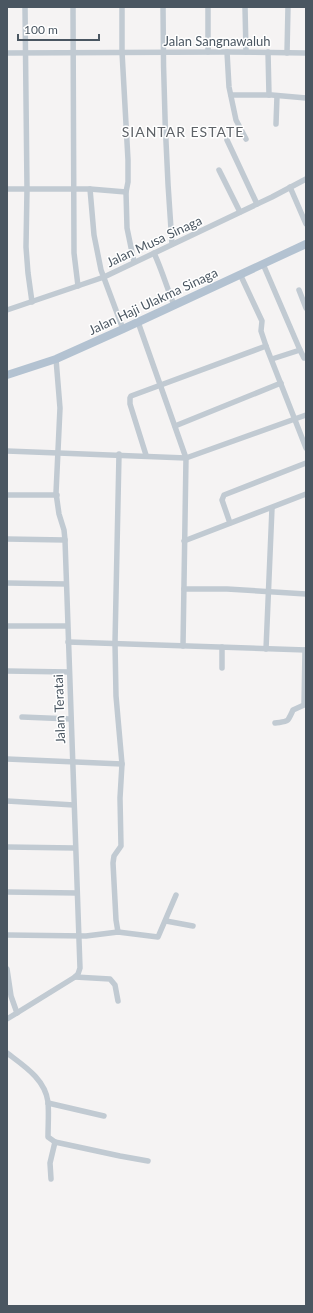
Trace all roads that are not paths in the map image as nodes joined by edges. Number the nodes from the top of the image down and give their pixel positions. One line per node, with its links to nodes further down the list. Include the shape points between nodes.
1 (25, 7): 16 (street)
2 (73, 7): 8 (street)
3 (122, 7): 9 (street)
4 (163, 7): 10 (street)
5 (208, 7): 11 (street)
6 (245, 7): 13 (street)
7 (288, 7): 17 (street)
8 (74, 52): 9 (street, Jalan Sangnawaluh); 16 (street, Jalan Sangnawaluh); 31 (street)
9 (122, 52): 10 (street, Jalan Sangnawaluh); 33 (street, via 128,160)
10 (163, 52): 11 (street, Jalan Sangnawaluh); 37 (street)
11 (208, 52): 12 (street, Jalan Sangnawaluh)
12 (227, 52): 13 (street, Jalan Sangnawaluh); 19 (street)
13 (246, 52): 14 (street, Jalan Sangnawaluh)
14 (268, 52): 17 (street, Jalan Sangnawaluh); 20 (street)
15 (7, 53): 16 (street, Jalan Sangnawaluh)
16 (26, 53): 30 (street)
17 (287, 53): 18 (street, Jalan Sangnawaluh)
18 (306, 53)
19 (231, 95): 20 (street); 24 (street, via 236,120)
20 (269, 95): 21 (street)
21 (277, 96): 22 (street); 23 (street)
22 (306, 98)
23 (276, 124)
24 (246, 139)
25 (227, 140): 34 (street)
26 (219, 170): 35 (street)
27 (306, 179): 28 (street, Jalan Musa Sinaga)
28 (290, 187): 34 (street, Jalan Musa Sinaga); 36 (street)
29 (7, 189): 30 (street)
30 (27, 189): 31 (street); 46 (street, via 27,260)
31 (74, 189): 32 (street); 44 (street, via 74,253)
32 (90, 189): 33 (street); 43 (street, via 94,235)
33 (126, 192): 40 (street, via 128,238)
34 (257, 204): 35 (street, Jalan Musa Sinaga)
35 (240, 212): 37 (street, Jalan Musa Sinaga)
36 (306, 224)
37 (172, 244): 39 (street, Jalan Musa Sinaga)
38 (306, 244): 41 (main road, Jalan Haji Ulakma Sinaga)
39 (154, 253): 40 (street, Jalan Musa Sinaga); 47 (street)
40 (134, 262): 43 (street, Jalan Musa Sinaga)
41 (263, 264): 42 (main road, Jalan Haji Ulakma Sinaga); 53 (street)
42 (240, 274): 47 (main road, Jalan Haji Ulakma Sinaga); 52 (street, via 262,321 261,331)
43 (104, 277): 44 (street, Jalan Musa Sinaga); 51 (street)
44 (78, 286): 46 (street, Jalan Musa Sinaga)
45 (299, 290): 48 (street)
46 (32, 302): 49 (street, Jalan Musa Sinaga)
47 (174, 305): 50 (main road, Jalan Haji Ulakma Sinaga)
48 (306, 308)
49 (7, 310)
50 (138, 322): 51 (main road, Jalan Haji Ulakma Sinaga); 59 (street)
51 (123, 329): 55 (main road, Jalan Haji Ulakma Sinaga)
52 (266, 346): 56 (street); 59 (street)
53 (300, 350): 54 (street); 56 (street)
54 (306, 358)
55 (56, 359): 57 (main road, Jalan Haji Ulakma Sinaga); 65 (street, Jalan Teratai, via 60,403)
56 (272, 359): 58 (street)
57 (7, 374)
58 (281, 383): 61 (street); 62 (street)
59 (160, 385): 62 (street); 67 (street, via 130,398)
60 (306, 415): 61 (street)
61 (295, 419): 63 (street); 68 (street)
62 (175, 426): 68 (street)
63 (306, 448)
64 (7, 451): 65 (street)
65 (58, 452): 66 (street); 72 (street, Jalan Teratai)
66 (119, 454): 67 (street); 86 (street)
67 (146, 455): 68 (street)
68 (186, 458): 77 (street)
69 (306, 463): 74 (street, via 224,495 222,500)
70 (306, 494): 73 (street)
71 (7, 495): 72 (street)
72 (57, 495): 76 (street, Jalan Teratai)
73 (272, 508): 74 (street); 81 (street)
74 (230, 524): 77 (street)
75 (7, 539): 76 (street)
76 (65, 540): 79 (street, Jalan Teratai)
77 (184, 541): 80 (street)
78 (7, 583): 79 (street)
79 (66, 584): 84 (street, Jalan Teratai)
80 (184, 589): 81 (street, via 227,589); 87 (street)
81 (268, 593): 82 (street); 89 (street)
82 (306, 594)
83 (7, 626): 84 (street)
84 (67, 626): 85 (street, Jalan Teratai)
85 (68, 642): 86 (street); 93 (street, Jalan Teratai)
86 (115, 644): 87 (street); 99 (street, via 116,696)
87 (182, 646): 88 (street)
88 (222, 647): 89 (street); 91 (street)
89 (266, 649): 90 (street)
90 (306, 650): 96 (street, via 304,705 293,710 289,720)
91 (222, 668)
92 (7, 671): 93 (street)
93 (69, 672): 95 (street, Jalan Teratai)
94 (22, 717): 95 (street)
95 (71, 719): 98 (street, Jalan Teratai)
96 (275, 723)
97 (7, 759): 98 (street)
98 (72, 762): 99 (street); 101 (street, Jalan Teratai)
99 (122, 764): 109 (street, via 121,846 114,856 113,863)
100 (7, 801): 101 (street)
101 (74, 805): 103 (street, Jalan Teratai)
102 (7, 847): 103 (street)
103 (75, 848): 105 (street, Jalan Teratai)
104 (7, 892): 105 (street)
105 (77, 893): 111 (street, Jalan Teratai)
106 (176, 895): 107 (street)
107 (166, 921): 108 (street); 109 (street, via 158,937)
108 (192, 926)
109 (118, 932): 111 (street)
110 (7, 935): 111 (street); 112 (street)
111 (78, 936): 114 (street, Jalan Teratai, via 80,968)
112 (7, 938)
113 (7, 969): 116 (street)
114 (75, 978): 115 (street, via 110,979 115,985); 116 (street)
115 (118, 1001)
116 (17, 1013): 117 (street)
117 (7, 1019)
118 (7, 1053): 119 (street, via 31,1071)
119 (48, 1103): 120 (street); 121 (street, via 48,1137)
120 (104, 1116)
121 (55, 1142): 122 (street); 123 (street, via 50,1163)
122 (148, 1161)
123 (51, 1179)

